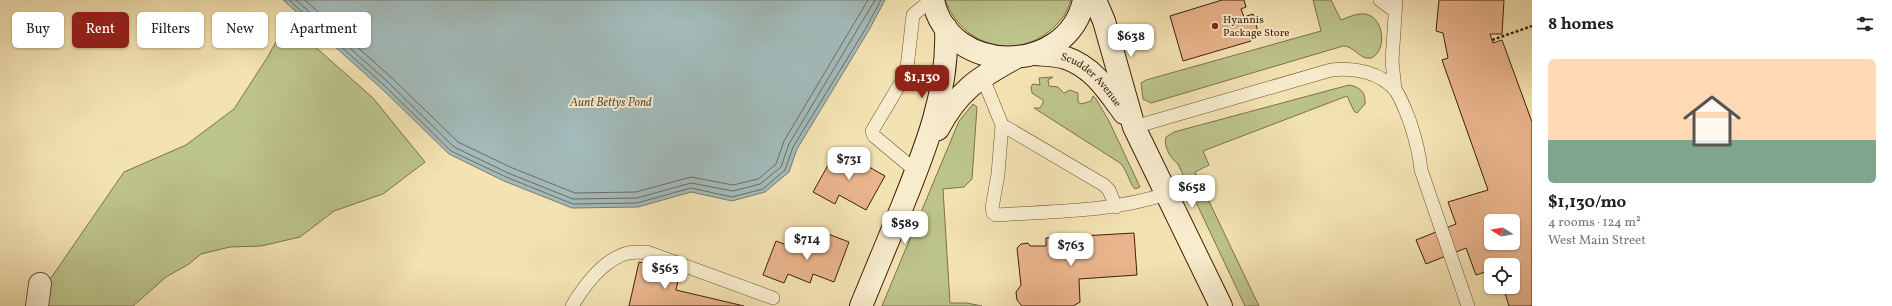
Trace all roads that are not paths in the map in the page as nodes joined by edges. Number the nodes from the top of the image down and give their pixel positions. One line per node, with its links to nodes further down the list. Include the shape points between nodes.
1 (932, 0): 6 (main road); 12 (lane, via 913,15 907,68 903,80 872,131 874,136)
2 (1084, 0): 7 (main road, via 1078,18 1070,30 1048,48)
3 (1095, 0): 11 (main road, Scudder Avenue, via 1104,21)
4 (1380, 0): 5 (lane)
5 (1395, 5): 9 (lane, via 1392,61)
6 (946, 28): 7 (main road, Scudder Avenue, via 957,39 984,55 999,58); 12 (main road, via 946,66 937,109)
7 (1025, 56): 8 (main road); 11 (main road, Scudder Avenue, via 1065,58 1079,64 1103,84)
8 (982, 76): 10 (lane); 12 (main road, via 953,104)
9 (1395, 90): 11 (lane, via 1380,79 1354,68 1331,70); 21 (lane, via 1419,148 1421,170)
10 (1002, 125): 14 (lane, via 1104,185); 14 (lane, via 993,213 996,215 1083,211)
11 (1134, 127): 13 (main road, Scudder Avenue)
12 (916, 171): 19 (main road)
13 (1166, 194): 14 (lane); 20 (main road, Scudder Avenue)
14 (1116, 207)
15 (40, 284): 17 (main road)
16 (773, 298): 18 (lane, via 647,252 628,253 609,261 579,294)
17 (37, 306)
18 (572, 306)
19 (861, 306)
20 (1221, 306)
21 (1468, 306)

